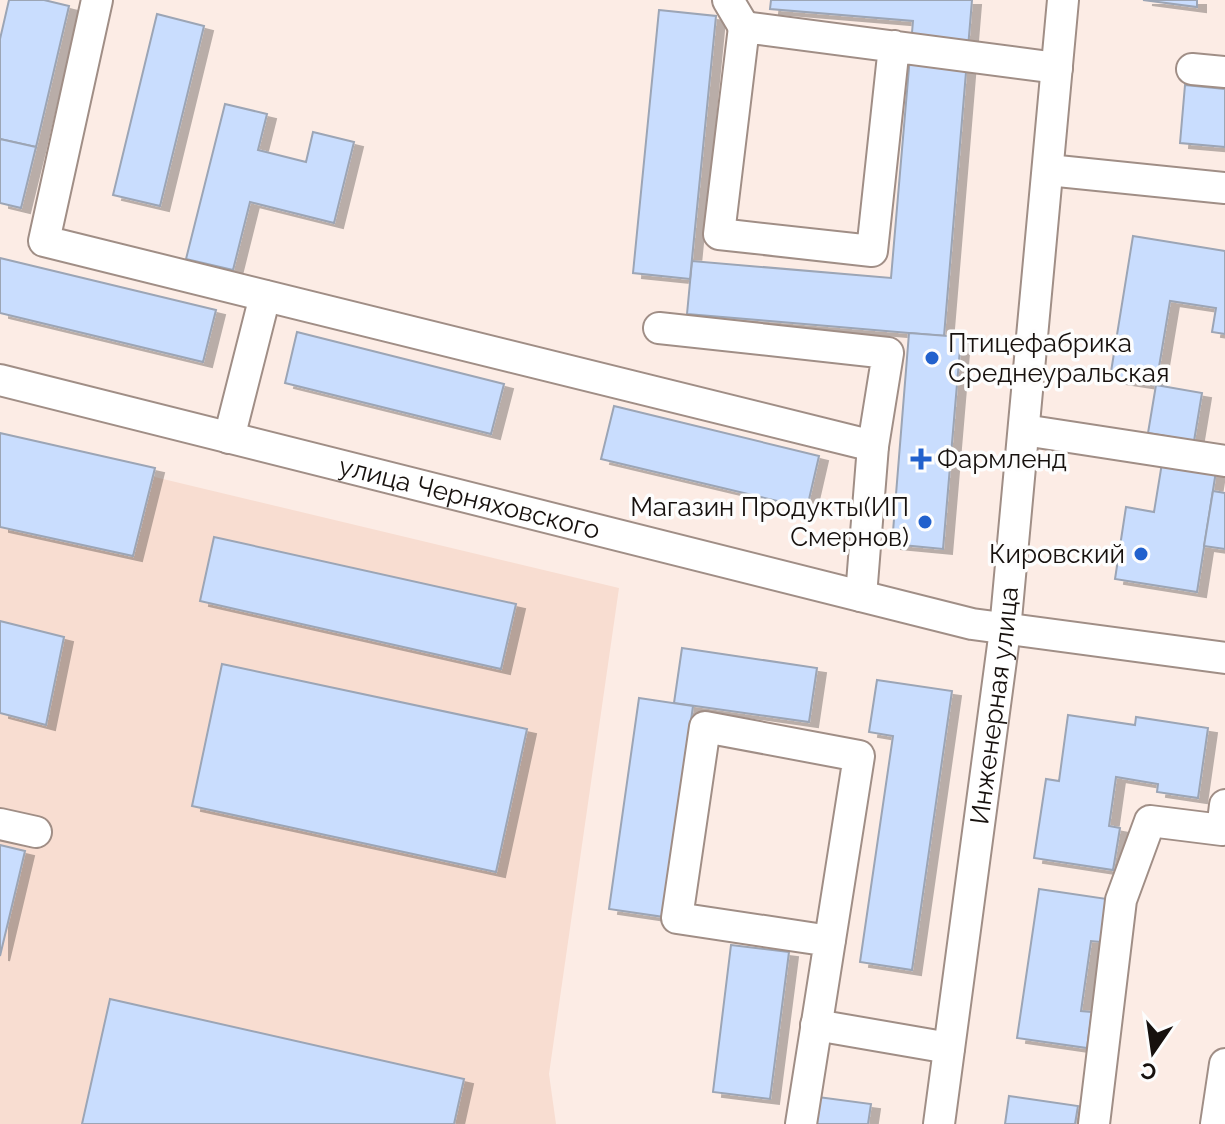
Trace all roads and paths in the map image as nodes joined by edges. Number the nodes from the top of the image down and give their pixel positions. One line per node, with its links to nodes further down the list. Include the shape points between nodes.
1 (97, 0): 11 (street, via 44,241)
2 (728, 0): 4 (street)
3 (1063, 0): 6 (street, Инженерная улица)
4 (744, 27): 5 (street); 5 (street, via 719,234 872,251)
5 (894, 46): 6 (street)
6 (1057, 68): 9 (street, Инженерная улица)
7 (1192, 69): 8 (street)
8 (1225, 72)
9 (1048, 170): 10 (street); 14 (street, Инженерная улица)
10 (1225, 188)
11 (265, 296): 15 (street); 16 (street)
12 (659, 328): 16 (street, via 888,353)
13 (0, 380): 15 (street, улица Черняховского)
14 (1024, 430): 17 (street); 19 (street, Инженерная улица)
15 (229, 438): 18 (street, улица Черняховского)
16 (873, 446): 18 (street)
17 (1225, 461)
18 (861, 596): 19 (street, улица Черняховского)
19 (1005, 630): 20 (street, улица Черняховского); 26 (street, Инженерная улица)
20 (1225, 658)
21 (1224, 822): 30 (street, via 1150,821 1121,900)
22 (0, 824): 23 (street)
23 (36, 832)
24 (830, 941): 24 (street, via 859,756 705,727 677,918); 25 (street)
25 (816, 1025): 26 (street); 28 (street)
26 (949, 1048): 29 (street, Инженерная улица)
27 (1225, 1064): 31 (street)
28 (801, 1124)
29 (939, 1124)
30 (1094, 1124)
31 (1216, 1124)

